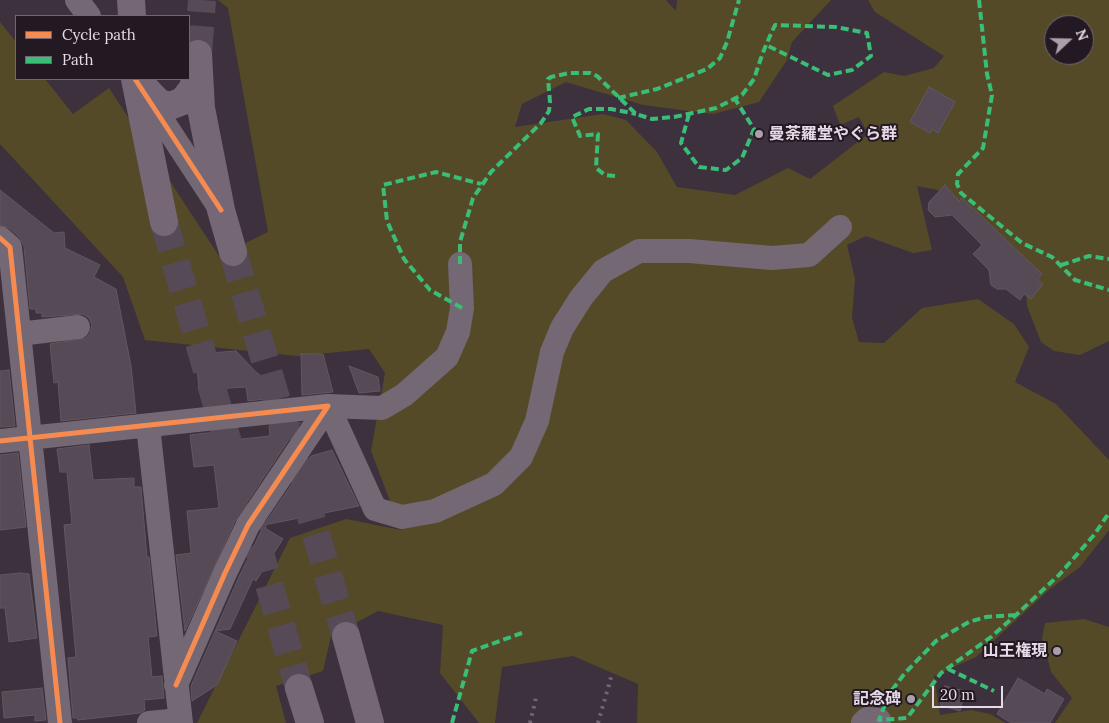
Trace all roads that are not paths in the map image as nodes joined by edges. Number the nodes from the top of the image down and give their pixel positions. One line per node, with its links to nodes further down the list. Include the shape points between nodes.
1 (77, 0): 3 (street)
2 (131, 0): 4 (main road)
3 (88, 15)
4 (132, 15)
5 (135, 80): 9 (main road)
6 (136, 80): 8 (main road, via 159,103 170,106 183,101 193,88 199,58 202,108)
7 (136, 80): 8 (street)
8 (221, 210): 12 (main road)
9 (164, 222)
10 (840, 227): 16 (street, via 809,255 772,258 689,251 639,251 603,271 562,328 552,352 537,421 521,457 494,484 435,510 402,517 375,509)
11 (0, 238): 15 (street, via 10,247)
12 (234, 252)
13 (460, 264): 16 (street, via 462,308 458,332 447,357 404,395 382,408)
14 (78, 327): 15 (street)
15 (19, 334): 18 (street)
16 (328, 406): 17 (street); 21 (street, via 248,525)
17 (148, 426): 18 (street); 21 (street)
18 (30, 438): 19 (street); 24 (street)
19 (0, 441)
20 (346, 636): 27 (main road)
21 (176, 685): 23 (street)
22 (299, 688): 26 (main road)
23 (181, 721): 25 (street)
24 (60, 723)
25 (149, 723)
26 (310, 723)
27 (370, 723)

